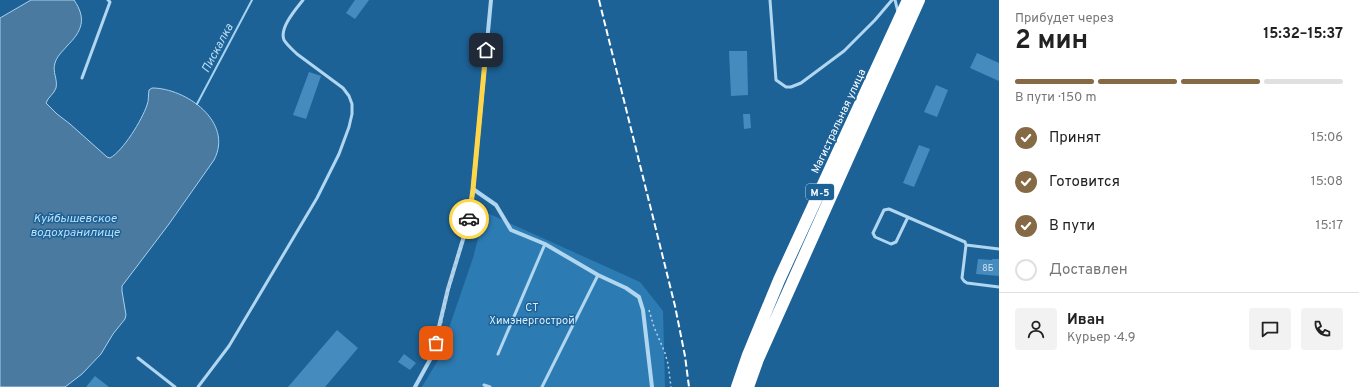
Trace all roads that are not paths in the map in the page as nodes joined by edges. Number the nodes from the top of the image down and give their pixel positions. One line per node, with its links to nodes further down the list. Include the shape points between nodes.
1 (108, 0): 10 (lane, via 110,2)
2 (303, 0): 22 (lane, via 286,23 284,39 297,54 343,88 352,104 349,127 339,154 314,204 229,346)
3 (491, 0): 11 (street)
4 (770, 0): 5 (lane, via 776,80 786,87 791,87 801,83 844,51)
5 (892, 0)
6 (895, 0): 9 (lane)
7 (908, 0): 9 (highway, Магистральная улица / М-5)
8 (918, 0): 28 (highway, Магистральная улица / М-5, via 758,359)
9 (899, 19): 27 (highway, Магистральная улица / М-5, via 779,280)
10 (82, 78)
11 (473, 189): 13 (street, via 496,205 511,230); 23 (street, via 468,222 432,356)
12 (908, 217): 12 (lane, via 894,244 874,237 873,233 886,208); 14 (lane, via 963,241)
13 (545, 244): 16 (street); 18 (lane)
14 (966, 245): 15 (lane); 17 (lane, via 962,278 964,281)
15 (999, 249)
16 (598, 275): 25 (lane); 26 (street, via 626,288 639,298 643,310)
17 (999, 286)
18 (498, 354)
19 (138, 358): 21 (lane)
20 (484, 385): 24 (lane)
21 (175, 387)
22 (198, 387)
23 (415, 387)
24 (490, 387)
25 (542, 387)
26 (652, 387)
27 (737, 387)
28 (748, 387)

